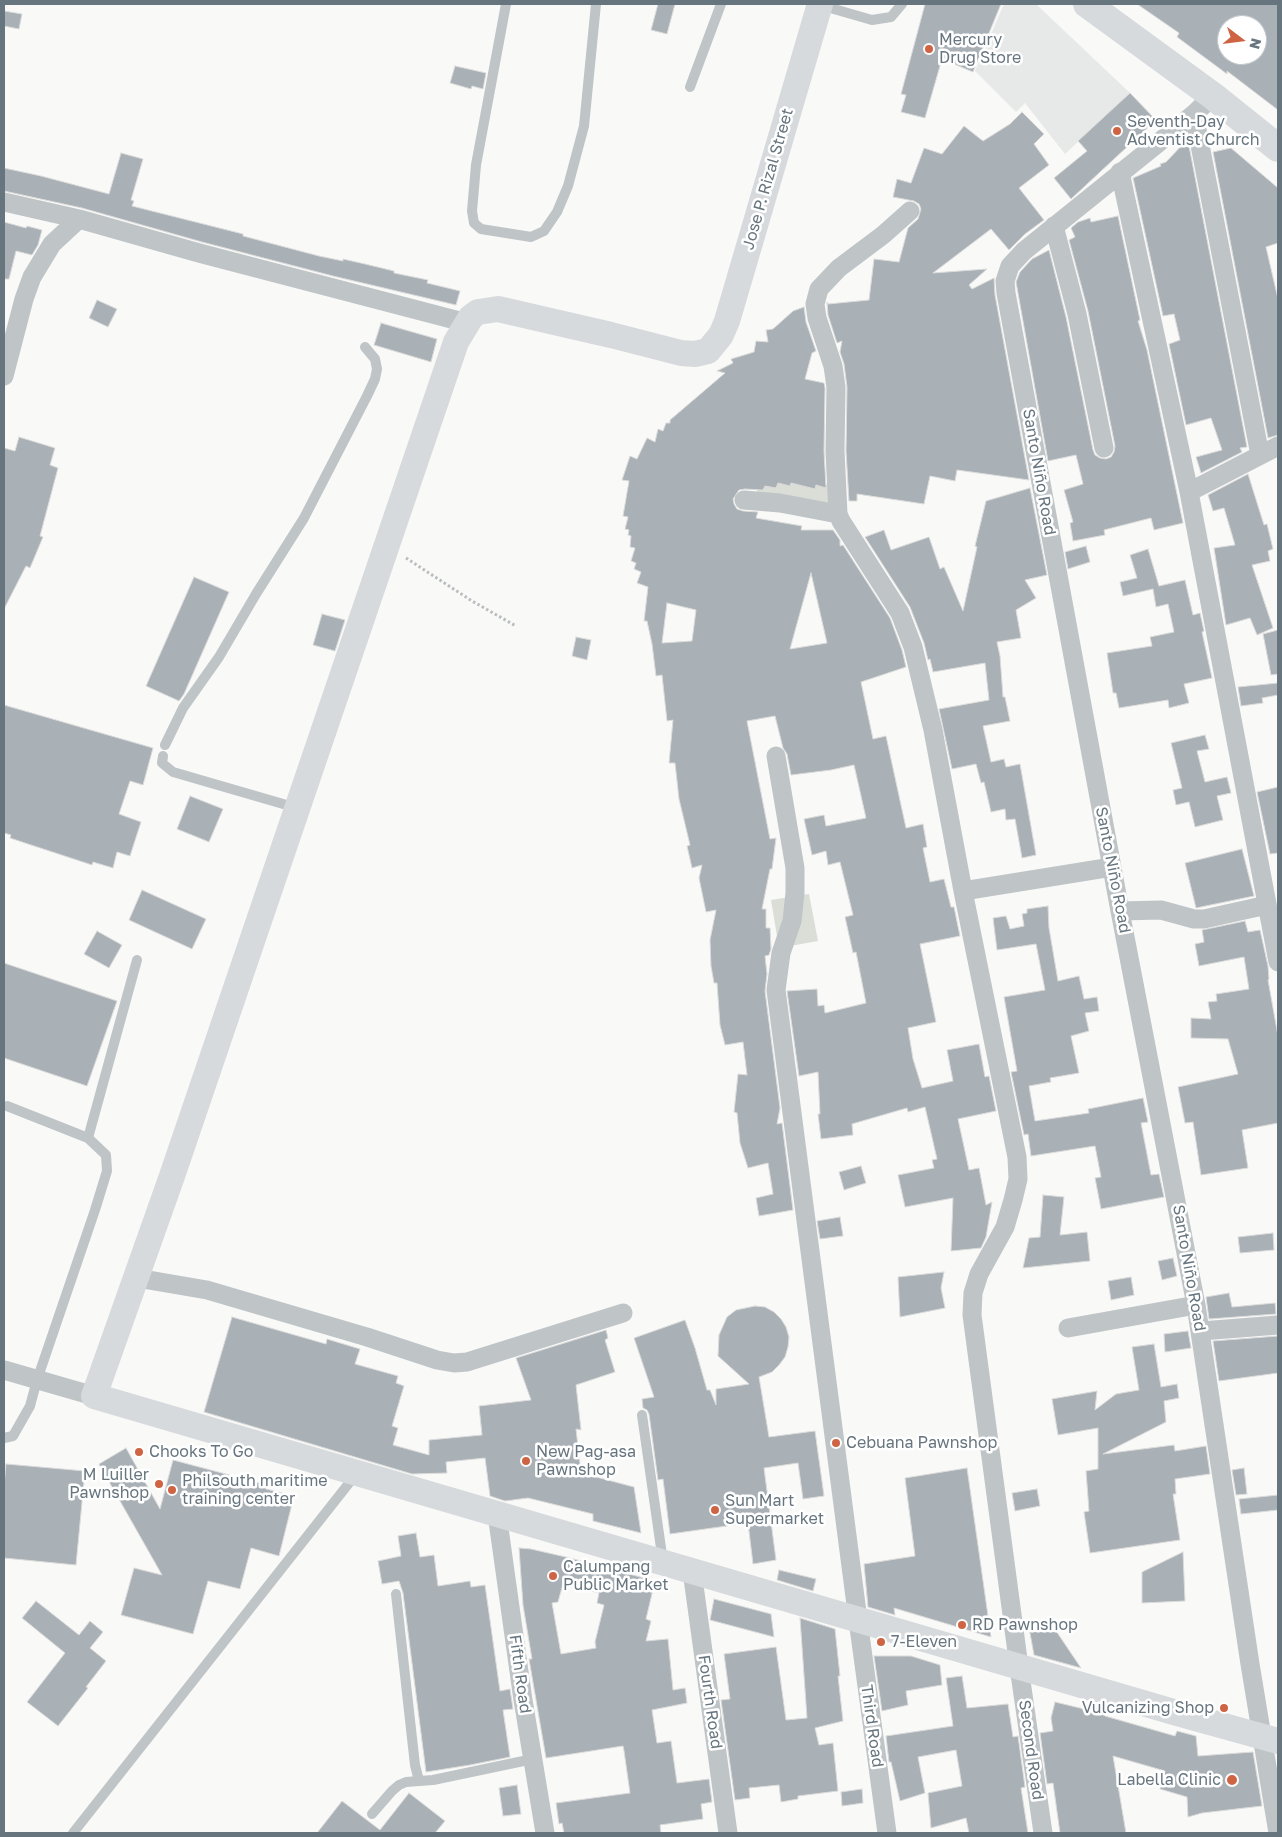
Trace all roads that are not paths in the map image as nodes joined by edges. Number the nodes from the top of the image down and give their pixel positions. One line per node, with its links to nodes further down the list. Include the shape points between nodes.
1 (506, 4): 2 (lane, via 476,165 472,211 474,223 481,229 531,237 544,231 570,178 584,126)
2 (596, 4)
3 (721, 4): 7 (lane)
4 (819, 4): 5 (lane, via 872,20 891,17); 15 (street, Jose P. Rizal Street, via 727,321 721,336 708,351 681,353 498,309 478,312)
5 (902, 4)
6 (1088, 4): 8 (main road)
7 (690, 87)
8 (1204, 105): 9 (main road); 10 (street, Santo Niño Road); 20 (street)
9 (1278, 147)
10 (1120, 172): 14 (street, Santo Niño Road); 21 (street)
11 (4, 202): 13 (street)
12 (910, 211): 23 (street, via 839,268 819,289 815,304 836,387)
13 (79, 219): 15 (street, via 199,254); 17 (street, via 52,244 32,277)
14 (1054, 226): 19 (street, via 1077,314); 26 (street, Santo Niño Road, via 1010,266 1005,281 1006,293)
15 (467, 323): 25 (street, via 456,342)
16 (365, 347): 25 (lane, via 375,359 377,369 367,396 304,518 219,657 183,708 166,740 162,763 174,772)
17 (4, 376)
18 (1278, 446): 20 (street)
19 (1104, 448)
20 (1260, 456): 21 (street)
21 (1189, 492): 28 (street)
22 (744, 500): 23 (street)
23 (838, 514): 27 (street, Second Road, via 900,613 913,647 933,730)
24 (776, 756): 50 (street, Third Road, via 795,868 792,921 781,953 776,990)
25 (297, 808): 34 (street)
26 (1112, 867): 27 (street); 29 (street, Santo Niño Road)
27 (963, 891): 51 (street, Second Road, via 1017,1157 1018,1180 1006,1227 979,1274 973,1293 972,1315)
28 (1267, 905): 29 (street, via 1204,919 1161,910); 31 (street)
29 (1120, 910): 35 (street, Santo Niño Road)
30 (137, 960): 33 (lane)
31 (1278, 962)
32 (7, 1106): 33 (lane)
33 (88, 1138): 41 (lane, via 106,1155 107,1171)
34 (137, 1278): 36 (street, via 207,1290 437,1360 454,1362 467,1362); 42 (street)
35 (1196, 1305): 38 (street); 39 (street, Santo Niño Road)
36 (623, 1313)
37 (1278, 1325): 39 (street)
38 (1068, 1328)
39 (1200, 1331): 52 (street, Santo Niño Road, via 1248,1654)
40 (4, 1370): 41 (street)
41 (38, 1380): 42 (street); 44 (lane, via 30,1406 12,1436)
42 (94, 1396): 45 (street)
43 (642, 1415): 47 (lane)
44 (4, 1438)
45 (358, 1473): 46 (street); 56 (lane)
46 (497, 1514): 47 (street); 53 (street, Fifth Road)
47 (664, 1562): 48 (street)
48 (692, 1571): 50 (street); 58 (street, Fourth Road)
49 (396, 1594): 54 (lane)
50 (858, 1620): 51 (street); 59 (street, Third Road)
51 (1019, 1667): 52 (street); 60 (street, Second Road)
52 (1270, 1739): 61 (street, Santo Niño Road)
53 (533, 1759): 54 (lane); 57 (street, Fifth Road)
54 (419, 1781): 55 (lane, via 399,1785)
55 (372, 1814)
56 (73, 1833)
57 (545, 1833)
58 (728, 1833)
59 (887, 1833)
60 (1043, 1833)
61 (1278, 1833)

